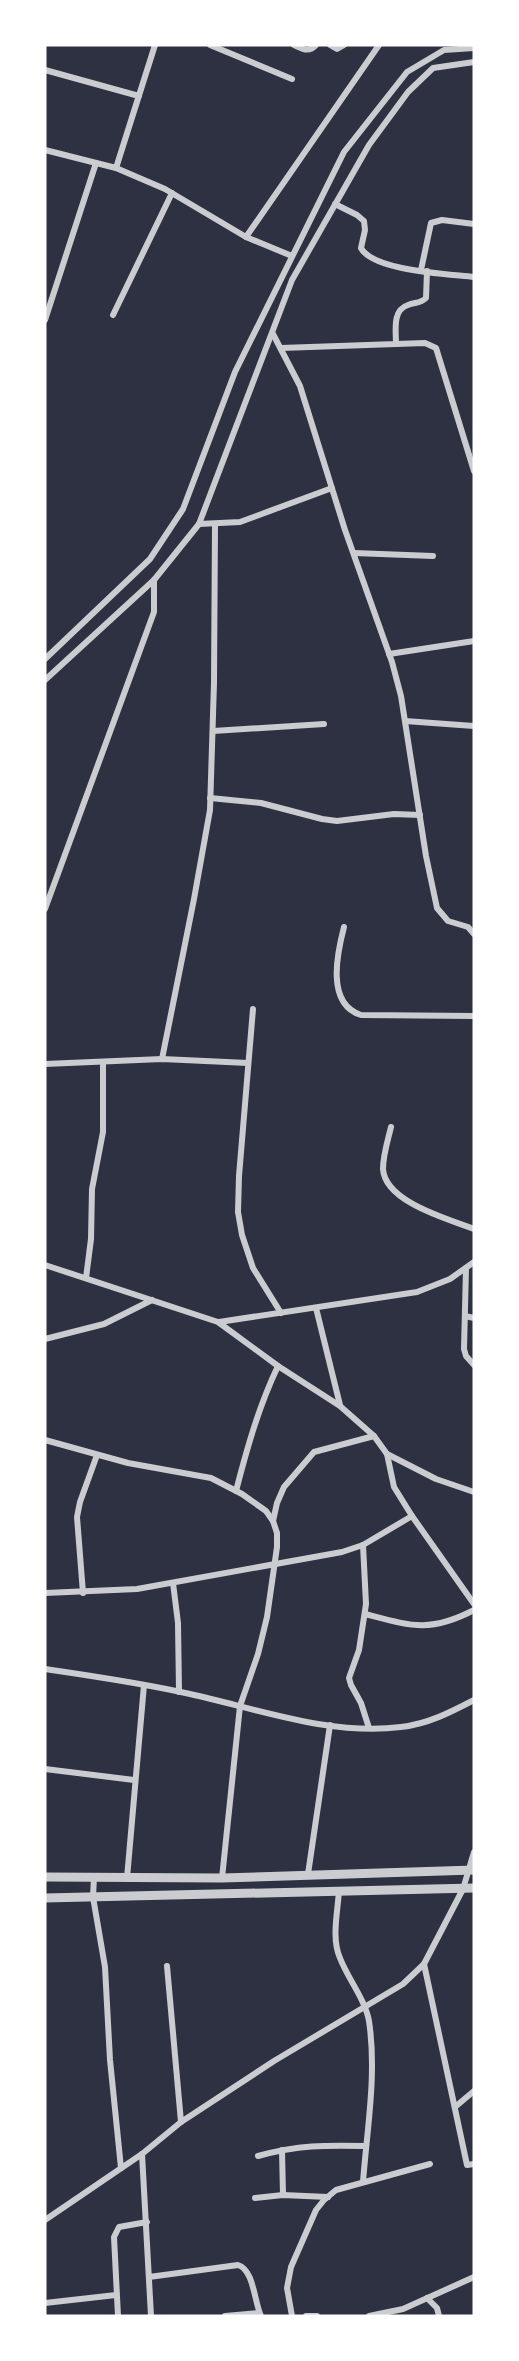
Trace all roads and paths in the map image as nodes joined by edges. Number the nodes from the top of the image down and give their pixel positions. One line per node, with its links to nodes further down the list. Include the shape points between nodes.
1 (155, 45): 12 (street)
2 (210, 45): 11 (street)
3 (294, 45): 4 (street, via 306,50)
4 (316, 45)
5 (330, 45): 6 (street, via 337,49)
6 (344, 45)
7 (379, 45): 19 (street)
8 (474, 48): 20 (street, via 444,50 407,72 344,152)
9 (474, 62): 17 (street, via 433,68 408,92 369,145)
10 (45, 70): 12 (street)
11 (292, 79)
12 (139, 96): 15 (street)
13 (45, 150): 14 (street)
14 (96, 163): 15 (street); 24 (street)
15 (116, 168): 16 (street)
16 (172, 193): 19 (street); 23 (street)
17 (335, 204): 21 (street, via 364,221 362,248 369,257); 25 (street, via 292,280)
18 (474, 224): 21 (street, via 442,220 430,223)
19 (246, 237): 20 (street)
20 (292, 256): 37 (street, via 235,372 183,509 150,559)
21 (424, 271): 22 (street); 26 (street, via 426,298 402,308 397,316)
22 (474, 277)
23 (113, 315)
24 (45, 320)
25 (273, 334): 27 (street); 30 (street)
26 (396, 345): 27 (street); 28 (street, via 426,343 436,348)
27 (280, 348): 29 (street, via 300,386)
28 (474, 471)
29 (332, 488): 31 (street, via 240,522); 32 (street)
30 (198, 524): 31 (street); 34 (street)
31 (215, 524): 42 (street)
32 (354, 553): 33 (street); 36 (street)
33 (432, 556)
34 (154, 580): 38 (street); 45 (street, via 154,612)
35 (474, 641): 36 (street)
36 (389, 654): 39 (street)
37 (45, 659)
38 (45, 680)
39 (405, 721): 41 (street); 44 (street)
40 (324, 723): 42 (street)
41 (474, 726)
42 (213, 731): 43 (street)
43 (210, 798): 44 (street, via 261,803 337,821); 50 (street)
44 (420, 815): 47 (street, via 437,908 448,921 468,927)
45 (45, 909)
46 (344, 927): 49 (street, via 337,980 342,999 352,1012)
47 (474, 934)
48 (253, 1009): 52 (street)
49 (474, 1016)
50 (162, 1059): 51 (street); 52 (street)
51 (103, 1063): 53 (street); 59 (street, via 103,1131 92,1189)
52 (248, 1063): 62 (street, via 238,1212 253,1268)
53 (45, 1064)
54 (391, 1127): 55 (street, via 383,1169 390,1187 406,1201)
55 (474, 1229)
56 (474, 1262): 58 (street)
57 (45, 1265): 59 (street)
58 (466, 1268): 61 (street, via 450,1280 417,1293); 63 (street)
59 (86, 1278): 60 (street)
60 (152, 1300): 65 (street); 66 (street, via 104,1324)
61 (316, 1308): 62 (street); 69 (street)
62 (281, 1313): 65 (street)
63 (465, 1316): 64 (street); 67 (street, via 464,1349)
64 (474, 1318)
65 (218, 1322): 68 (street)
66 (45, 1338)
67 (474, 1365)
68 (278, 1366): 69 (street); 74 (street, via 252,1430)
69 (340, 1406): 70 (street)
70 (374, 1436): 72 (street); 77 (street, via 314,1452 284,1487)
71 (45, 1440): 73 (street)
72 (387, 1454): 75 (street, via 436,1479); 76 (street, via 394,1487)
73 (97, 1455): 74 (street, via 201,1476); 82 (street, via 77,1517)
74 (236, 1491): 77 (street, via 266,1511)
75 (474, 1492)
76 (412, 1516): 78 (street); 83 (street)
77 (273, 1521): 79 (street, via 277,1533)
78 (363, 1545): 79 (street); 85 (street)
79 (274, 1564): 80 (street); 90 (street, via 267,1617)
80 (173, 1583): 82 (street); 88 (street)
81 (45, 1593): 82 (street)
82 (83, 1593)
83 (474, 1604)
84 (474, 1610): 85 (street, via 435,1625 394,1622)
85 (365, 1614): 92 (street, via 350,1678)
86 (45, 1669): 87 (street)
87 (144, 1685): 88 (street); 94 (street)
88 (179, 1692): 90 (street)
89 (474, 1700): 92 (street, via 438,1718 402,1727)
90 (240, 1706): 91 (street); 101 (street)
91 (330, 1725): 92 (street); 97 (street)
92 (369, 1728)
93 (45, 1769): 94 (street)
94 (134, 1780): 100 (street)
95 (474, 1852): 96 (street)
96 (471, 1870): 97 (street); 103 (street)
97 (308, 1874): 101 (street)
98 (45, 1877): 99 (street)
99 (93, 1877): 100 (street); 105 (street)
100 (127, 1878): 101 (street)
101 (222, 1878)
102 (474, 1888): 103 (street)
103 (463, 1889): 104 (street); 107 (street)
104 (339, 1890): 105 (street); 109 (street, via 339,1957)
105 (93, 1897): 106 (street); 119 (street, via 105,1967)
106 (45, 1898)
107 (424, 1964): 109 (street, via 403,1984); 111 (street)
108 (167, 1966): 112 (street)
109 (365, 2008): 112 (street, via 274,2061); 113 (street, via 372,2062)
110 (474, 2091): 111 (street)
111 (455, 2107): 118 (street, via 467,2165)
112 (184, 2121): 115 (street)
113 (366, 2146): 114 (street, via 319,2144); 120 (street)
114 (282, 2150): 116 (street); 121 (street)
115 (142, 2154): 119 (street); 125 (street)
116 (258, 2156)
117 (430, 2164): 120 (street)
118 (474, 2164)
119 (121, 2168): 124 (street)
120 (363, 2182): 122 (street, via 336,2190)
121 (283, 2195): 122 (street); 123 (street)
122 (328, 2197): 135 (street, via 316,2211 291,2267 287,2288)
123 (255, 2198)
124 (45, 2220)
125 (147, 2222): 126 (street); 128 (street, via 123,2225 115,2233)
126 (149, 2277): 131 (street, via 238,2265 250,2275); 133 (street)
127 (474, 2277): 129 (street)
128 (116, 2295): 130 (street); 132 (street)
129 (427, 2298): 138 (street, via 403,2309); 139 (street)
130 (45, 2303)
131 (260, 2314): 134 (street)
132 (118, 2316)
133 (151, 2316)
134 (225, 2316)
135 (292, 2316)
136 (306, 2316): 137 (street)
137 (317, 2316)
138 (369, 2316)
139 (439, 2316)

